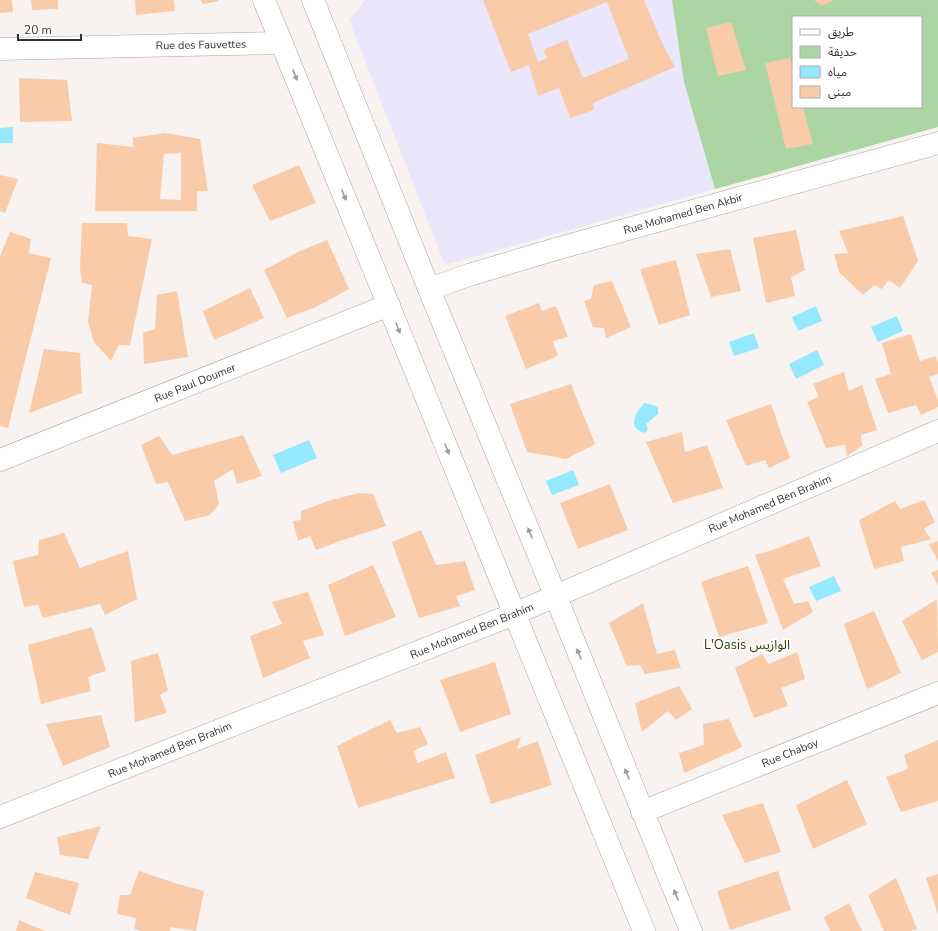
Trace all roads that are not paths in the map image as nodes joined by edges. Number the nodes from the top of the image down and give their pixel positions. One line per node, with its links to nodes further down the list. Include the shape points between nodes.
1 (264, 0): 3 (street)
2 (319, 4): 6 (street)
3 (282, 43): 4 (street, Rue des Fauvettes); 7 (street, one-way to 7)
4 (0, 49)
5 (938, 143): 6 (street, Rue Mohamed Ben Akbir, via 556,249)
6 (430, 289): 10 (street, one-way to 6)
7 (389, 305): 9 (street, Rue Paul Doumer); 11 (street, one-way to 11)
8 (938, 432): 10 (street, Rue Mohamed Ben Brahim)
9 (0, 460)
10 (556, 597): 11 (street, Rue Mohamed Ben Brahim); 13 (street, one-way to 10)
11 (514, 614): 14 (street, Rue Mohamed Ben Brahim); 15 (street)
12 (938, 693): 13 (street, Rue Chaboy)
13 (642, 812): 16 (street, one-way to 13)
14 (0, 817)
15 (644, 931)
16 (690, 931)

